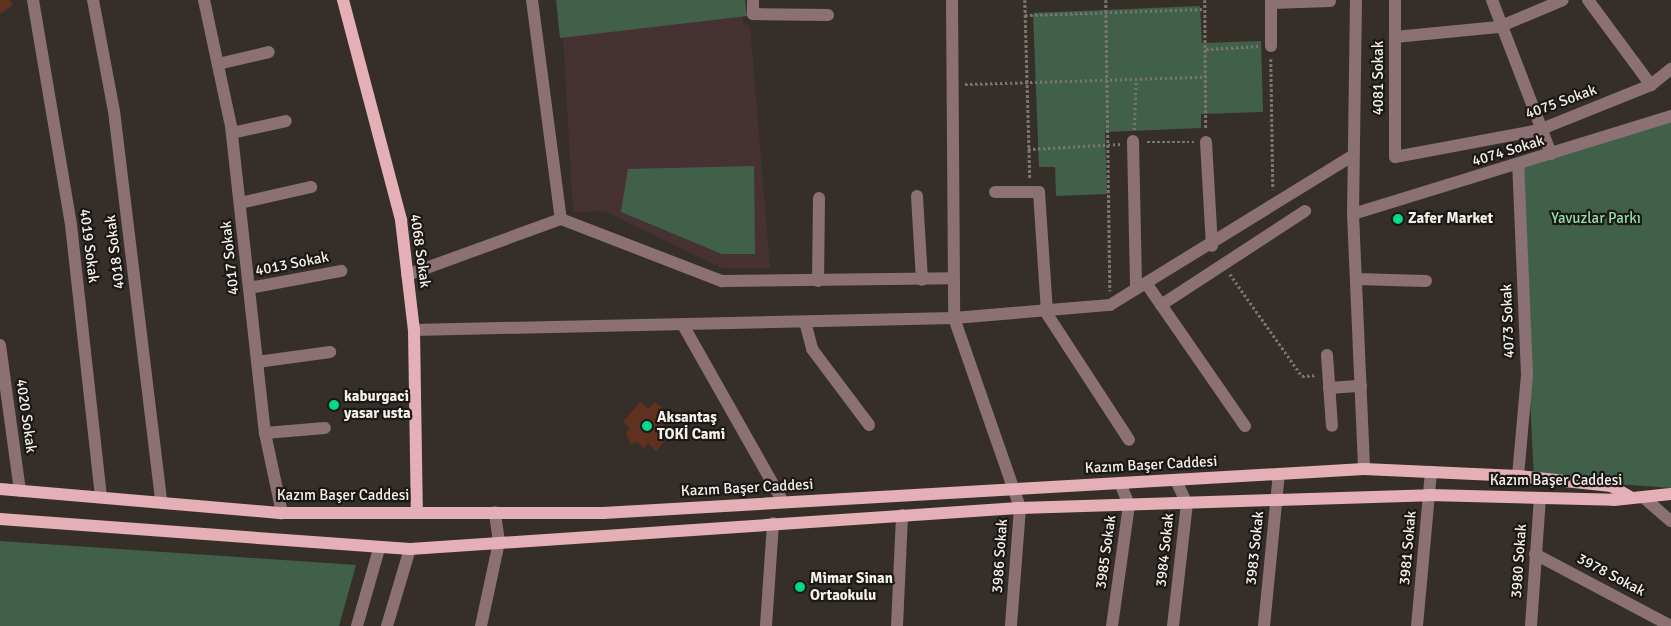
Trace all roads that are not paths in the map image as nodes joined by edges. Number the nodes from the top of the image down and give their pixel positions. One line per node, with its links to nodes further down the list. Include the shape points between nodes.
1 (33, 0): 81 (street, 4019 Sokak, via 71,225)
2 (93, 0): 85 (street, 4018 Sokak, via 114,111)
3 (204, 0): 20 (street, 4017 Sokak)
4 (343, 0): 43 (main road, 4068 Sokak, via 401,220)
5 (532, 0): 40 (street)
6 (753, 0): 15 (street, via 753,14)
7 (952, 0): 44 (street, 3986 Sokak)
8 (1356, 0): 30 (street)
9 (1395, 0): 17 (street, 4081 Sokak)
10 (1492, 0): 16 (street)
11 (1563, 0): 16 (street)
12 (1588, 0): 22 (street)
13 (1330, 1): 14 (street)
14 (1271, 2): 18 (street)
15 (828, 15)
16 (1499, 26): 17 (street); 25 (street)
17 (1395, 37): 31 (street, 4081 Sokak)
18 (1271, 46)
19 (269, 52): 20 (street)
20 (218, 64): 26 (street, 4017 Sokak)
21 (1671, 69): 22 (street, 4075 Sokak)
22 (1652, 85): 25 (street, 4075 Sokak)
23 (1671, 116): 29 (street, 4074 Sokak)
24 (286, 121): 26 (street)
25 (1538, 130): 29 (street); 31 (street, 4075 Sokak)
26 (232, 133): 37 (street, 4017 Sokak)
27 (1133, 142): 49 (street)
28 (1206, 142): 41 (street)
29 (1551, 154): 32 (street, 4074 Sokak)
30 (1354, 155): 39 (street); 41 (street)
31 (1395, 157)
32 (1518, 164): 39 (street, 4074 Sokak); 72 (street, 4073 Sokak, via 1527,374)
33 (311, 187): 37 (street)
34 (995, 192): 52 (street, via 1039,192)
35 (917, 196): 47 (street)
36 (819, 198): 46 (street)
37 (240, 203): 50 (street, 4017 Sokak)
38 (1305, 211): 51 (street)
39 (1353, 214): 45 (street)
40 (561, 219): 43 (street); 46 (street, via 722,281)
41 (1212, 246): 49 (street)
42 (341, 271): 50 (street, 4013 Sokak)
43 (407, 275): 56 (main road, 4068 Sokak)
44 (952, 278): 47 (street); 53 (street, 3986 Sokak)
45 (1356, 279): 48 (street); 61 (street)
46 (818, 280): 47 (street)
47 (922, 280)
48 (1426, 281)
49 (1141, 286): 51 (street); 52 (street, via 1110,305)
50 (249, 288): 60 (street, 4017 Sokak)
51 (1161, 306): 64 (street)
52 (1048, 314): 53 (street); 68 (street)
53 (954, 318): 54 (street); 75 (street, 3986 Sokak)
54 (805, 322): 55 (street); 63 (street, via 812,349)
55 (683, 325): 56 (street); 86 (street)
56 (414, 330): 90 (main road, 4068 Sokak)
57 (0, 345): 77 (street, 4020 Sokak)
58 (330, 352): 60 (street)
59 (1327, 355): 62 (street)
60 (257, 362): 67 (street, 4017 Sokak)
61 (1360, 386): 62 (street); 69 (street)
62 (1330, 388): 65 (street)
63 (869, 425)
64 (1245, 426)
65 (1332, 426)
66 (324, 428): 67 (street)
67 (265, 433): 92 (street, 4017 Sokak)
68 (1128, 440)
69 (1364, 469): 70 (main road, Kazım Başer Caddesi); 71 (main road, Kazım Başer Caddesi)
70 (1431, 472): 72 (main road, Kazım Başer Caddesi); 79 (street, 3981 Sokak)
71 (1279, 474): 73 (main road, Kazım Başer Caddesi); 84 (street, 3983 Sokak)
72 (1518, 476): 80 (main road, Kazım Başer Caddesi, via 1611,486)
73 (1176, 480): 74 (main road, Kazım Başer Caddesi); 87 (street, 3984 Sokak)
74 (1120, 483): 75 (main road, Kazım Başer Caddesi); 88 (street, 3985 Sokak)
75 (1014, 488): 86 (main road, Kazım Başer Caddesi); 89 (street, 3986 Sokak)
76 (0, 489): 77 (main road, Kazım Başer Caddesi)
77 (20, 491): 81 (main road, Kazım Başer Caddesi)
78 (1671, 494): 83 (main road, Kazım Başer Caddesi)
79 (1429, 495): 82 (main road, Kazım Başer Caddesi); 84 (main road, Kazım Başer Caddesi); 110 (street, 3981 Sokak)
80 (1630, 497): 82 (main road, Kazım Başer Caddesi); 83 (main road, Kazım Başer Caddesi)
81 (101, 498): 85 (main road, Kazım Başer Caddesi)
82 (1540, 498): 100 (street, 3980 Sokak)
83 (1643, 498): 95 (street)
84 (1276, 499): 87 (main road, Kazım Başer Caddesi); 109 (street, 3983 Sokak)
85 (161, 501): 92 (main road, Kazım Başer Caddesi)
86 (783, 502): 91 (main road, Kazım Başer Caddesi, via 603,513)
87 (1187, 504): 88 (main road, Kazım Başer Caddesi); 108 (street, 3984 Sokak)
88 (1129, 505): 89 (main road, Kazım Başer Caddesi); 107 (street, 3985 Sokak)
89 (1020, 508): 93 (main road, Kazım Başer Caddesi); 106 (street, 3986 Sokak)
90 (417, 512): 91 (main road, Kazım Başer Caddesi); 92 (main road, Kazım Başer Caddesi)
91 (495, 512): 97 (street)
92 (282, 513)
93 (902, 515): 96 (main road, Kazım Başer Caddesi); 105 (street)
94 (0, 519): 98 (main road, Kazım Başer Caddesi)
95 (1671, 521)
96 (774, 523): 97 (main road, Kazım Başer Caddesi); 104 (street)
97 (498, 542): 99 (main road, Kazım Başer Caddesi); 103 (street)
98 (379, 548): 99 (main road, Kazım Başer Caddesi); 101 (street)
99 (410, 548): 102 (street)
100 (1536, 554): 111 (street, 3980 Sokak); 112 (street, 3978 Sokak)
101 (356, 626)
102 (387, 626)
103 (481, 626)
104 (766, 626)
105 (897, 626)
106 (1011, 626)
107 (1112, 626)
108 (1173, 626)
109 (1264, 626)
110 (1417, 626)
111 (1531, 626)
112 (1671, 626)

